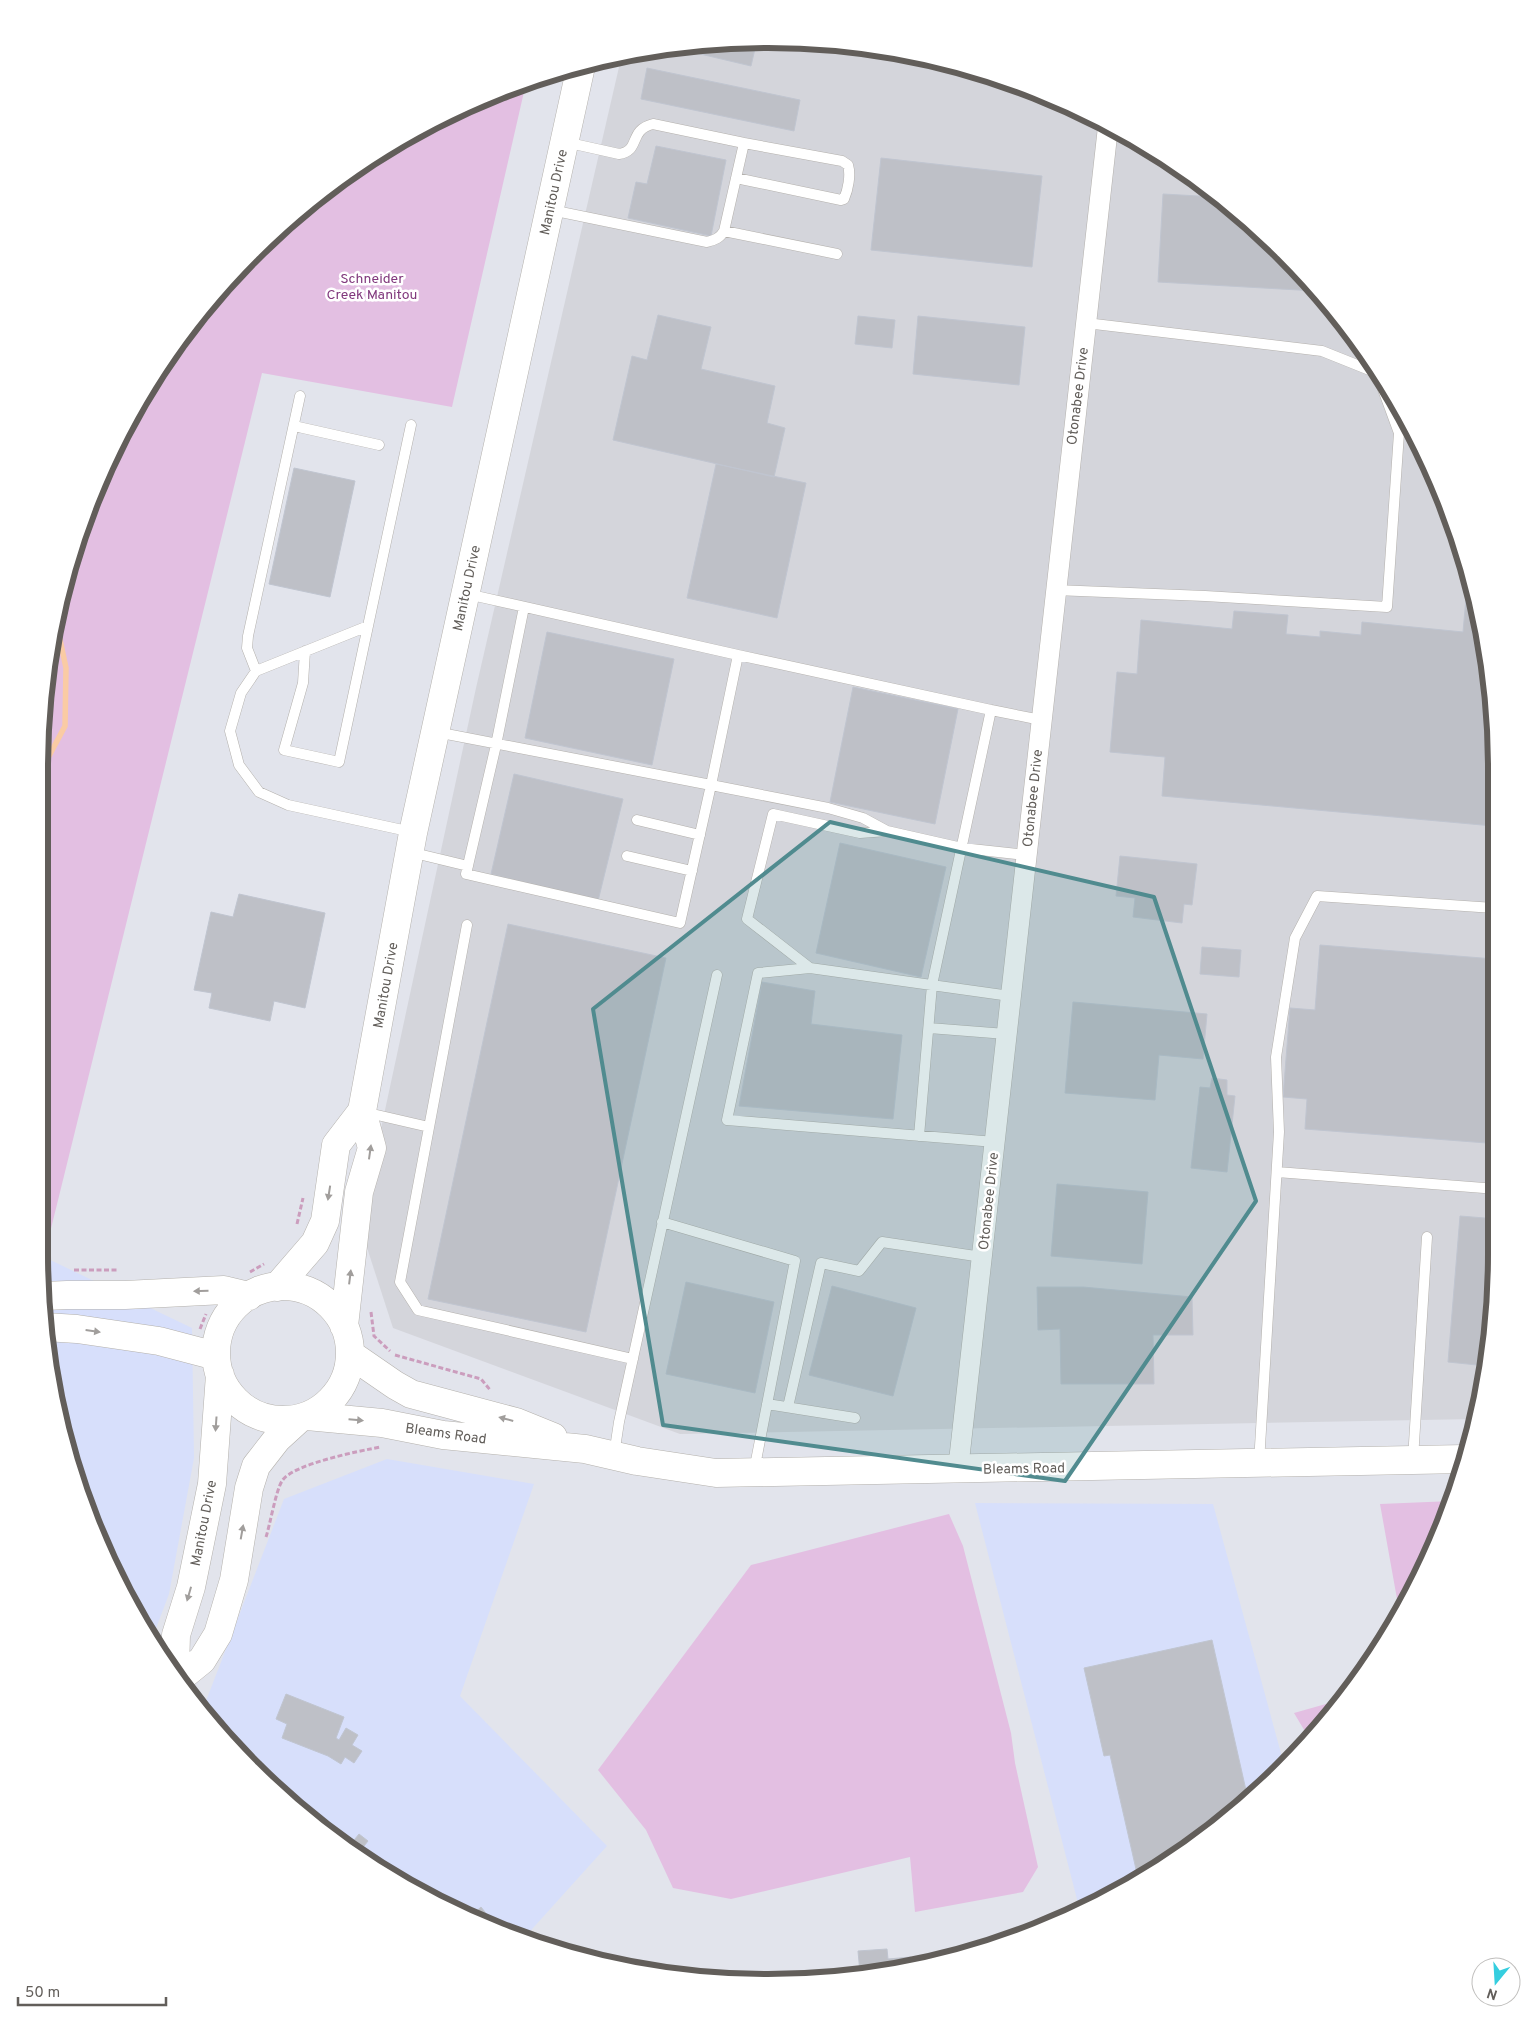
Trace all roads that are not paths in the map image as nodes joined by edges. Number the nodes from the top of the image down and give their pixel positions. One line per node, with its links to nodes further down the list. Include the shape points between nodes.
1 (579, 73): 3 (main road, Manitou Drive)
2 (1107, 133): 9 (street, Otonabee Drive)
3 (564, 142): 4 (lane, via 625,153 632,147 638,132 652,124); 6 (main road, Manitou Drive)
4 (744, 143): 5 (lane); 5 (lane, via 842,161 849,170 846,194 841,200)
5 (736, 178): 7 (lane)
6 (550, 209): 7 (lane, via 707,242 720,237); 17 (main road, Manitou Drive)
7 (724, 231): 8 (lane)
8 (837, 254)
9 (1086, 323): 10 (lane, via 1322,351); 16 (street, Otonabee Drive)
10 (1368, 369)
11 (300, 396): 14 (lane)
12 (1387, 400): 16 (lane, via 1399,433 1387,607)
13 (411, 425): 19 (lane)
14 (294, 426): 15 (lane); 22 (lane, via 248,636 247,648)
15 (379, 445)
16 (1055, 590): 24 (street, Otonabee Drive)
17 (465, 594): 18 (lane); 25 (main road, Manitou Drive)
18 (524, 607): 21 (lane); 26 (lane)
19 (368, 626): 20 (lane); 20 (lane, via 340,762 284,750 302,683)
20 (305, 651): 22 (lane)
21 (738, 655): 23 (lane); 27 (lane)
22 (256, 670): 31 (lane, via 241,693 230,731 239,765 259,792 288,805)
23 (991, 710): 24 (lane); 32 (lane)
24 (1041, 720): 33 (street, Otonabee Drive)
25 (435, 732): 26 (lane); 31 (main road, Manitou Drive)
26 (496, 745): 27 (lane); 35 (lane)
27 (711, 785): 29 (lane, via 828,808 863,818); 30 (lane)
28 (637, 820): 30 (lane)
29 (887, 830): 32 (lane); 39 (lane, via 860,833 774,814 747,919)
30 (700, 835): 36 (lane)
31 (411, 842): 35 (lane); 45 (main road, Manitou Drive)
32 (962, 848): 33 (lane); 41 (lane)
33 (1026, 855): 42 (street, Otonabee Drive)
34 (627, 856): 36 (lane)
35 (468, 866): 36 (lane, via 466,874 680,923)
36 (692, 871)
37 (1488, 908): 49 (lane, via 1317,896 1295,938 1276,1057)
38 (467, 925): 46 (lane)
39 (810, 968): 41 (lane); 47 (lane, via 758,973 727,1120)
40 (717, 975): 51 (lane)
41 (932, 985): 42 (lane); 43 (lane)
42 (1010, 996): 44 (street, Otonabee Drive)
43 (929, 1028): 44 (lane); 47 (lane)
44 (1006, 1034): 48 (street, Otonabee Drive)
45 (362, 1112): 46 (lane); 54 (main road, Manitou Drive, one-way to 54, via 336,1145 324,1221 315,1243); 57 (main road, Manitou Drive, one-way to 45, via 359,1192 372,1148)
46 (429, 1127): 60 (lane, via 400,1282 418,1310)
47 (919, 1136): 48 (lane)
48 (995, 1142): 53 (street, Otonabee Drive)
49 (1277, 1172): 50 (lane); 70 (lane)
50 (1488, 1188)
51 (662, 1222): 60 (lane); 62 (lane, via 794,1261)
52 (1428, 1237): 69 (lane)
53 (982, 1257): 63 (lane, via 882,1242 860,1271 821,1263); 71 (street, Otonabee Drive)
54 (272, 1275): 55 (main road, via 258,1291); 57 (main road, via 331,1306)
55 (236, 1293): 56 (main road, one-way to 56); 61 (main road, via 235,1307 224,1321)
56 (49, 1296)
57 (344, 1326): 59 (main road)
58 (52, 1327): 61 (main road, one-way to 61, via 159,1341)
59 (350, 1354): 64 (main road, via 349,1368 338,1392 324,1406); 66 (main road, Bleams Road, one-way to 59, via 516,1422 411,1394)
60 (633, 1359): 67 (lane)
61 (211, 1361): 64 (main road, via 232,1397 252,1412 275,1420); 73 (main road, Manitou Drive, one-way to 73, via 212,1484 191,1587 176,1635)
62 (767, 1404): 63 (lane); 72 (lane)
63 (788, 1407): 65 (lane)
64 (304, 1417): 66 (main road, Bleams Road, one-way to 66, via 382,1423 443,1435); 74 (main road, one-way to 64, via 202,1660 218,1634 234,1580 249,1488 256,1466 277,1439)
65 (855, 1418)
66 (585, 1449): 67 (main road, Bleams Road)
67 (614, 1456): 72 (main road, Bleams Road, via 716,1473)
68 (1458, 1459): 69 (main road, Bleams Road)
69 (1413, 1460): 70 (main road, Bleams Road)
70 (1259, 1464): 71 (main road, Bleams Road)
71 (958, 1470): 72 (main road, Bleams Road)
72 (754, 1472)
73 (176, 1664)
74 (184, 1675)

